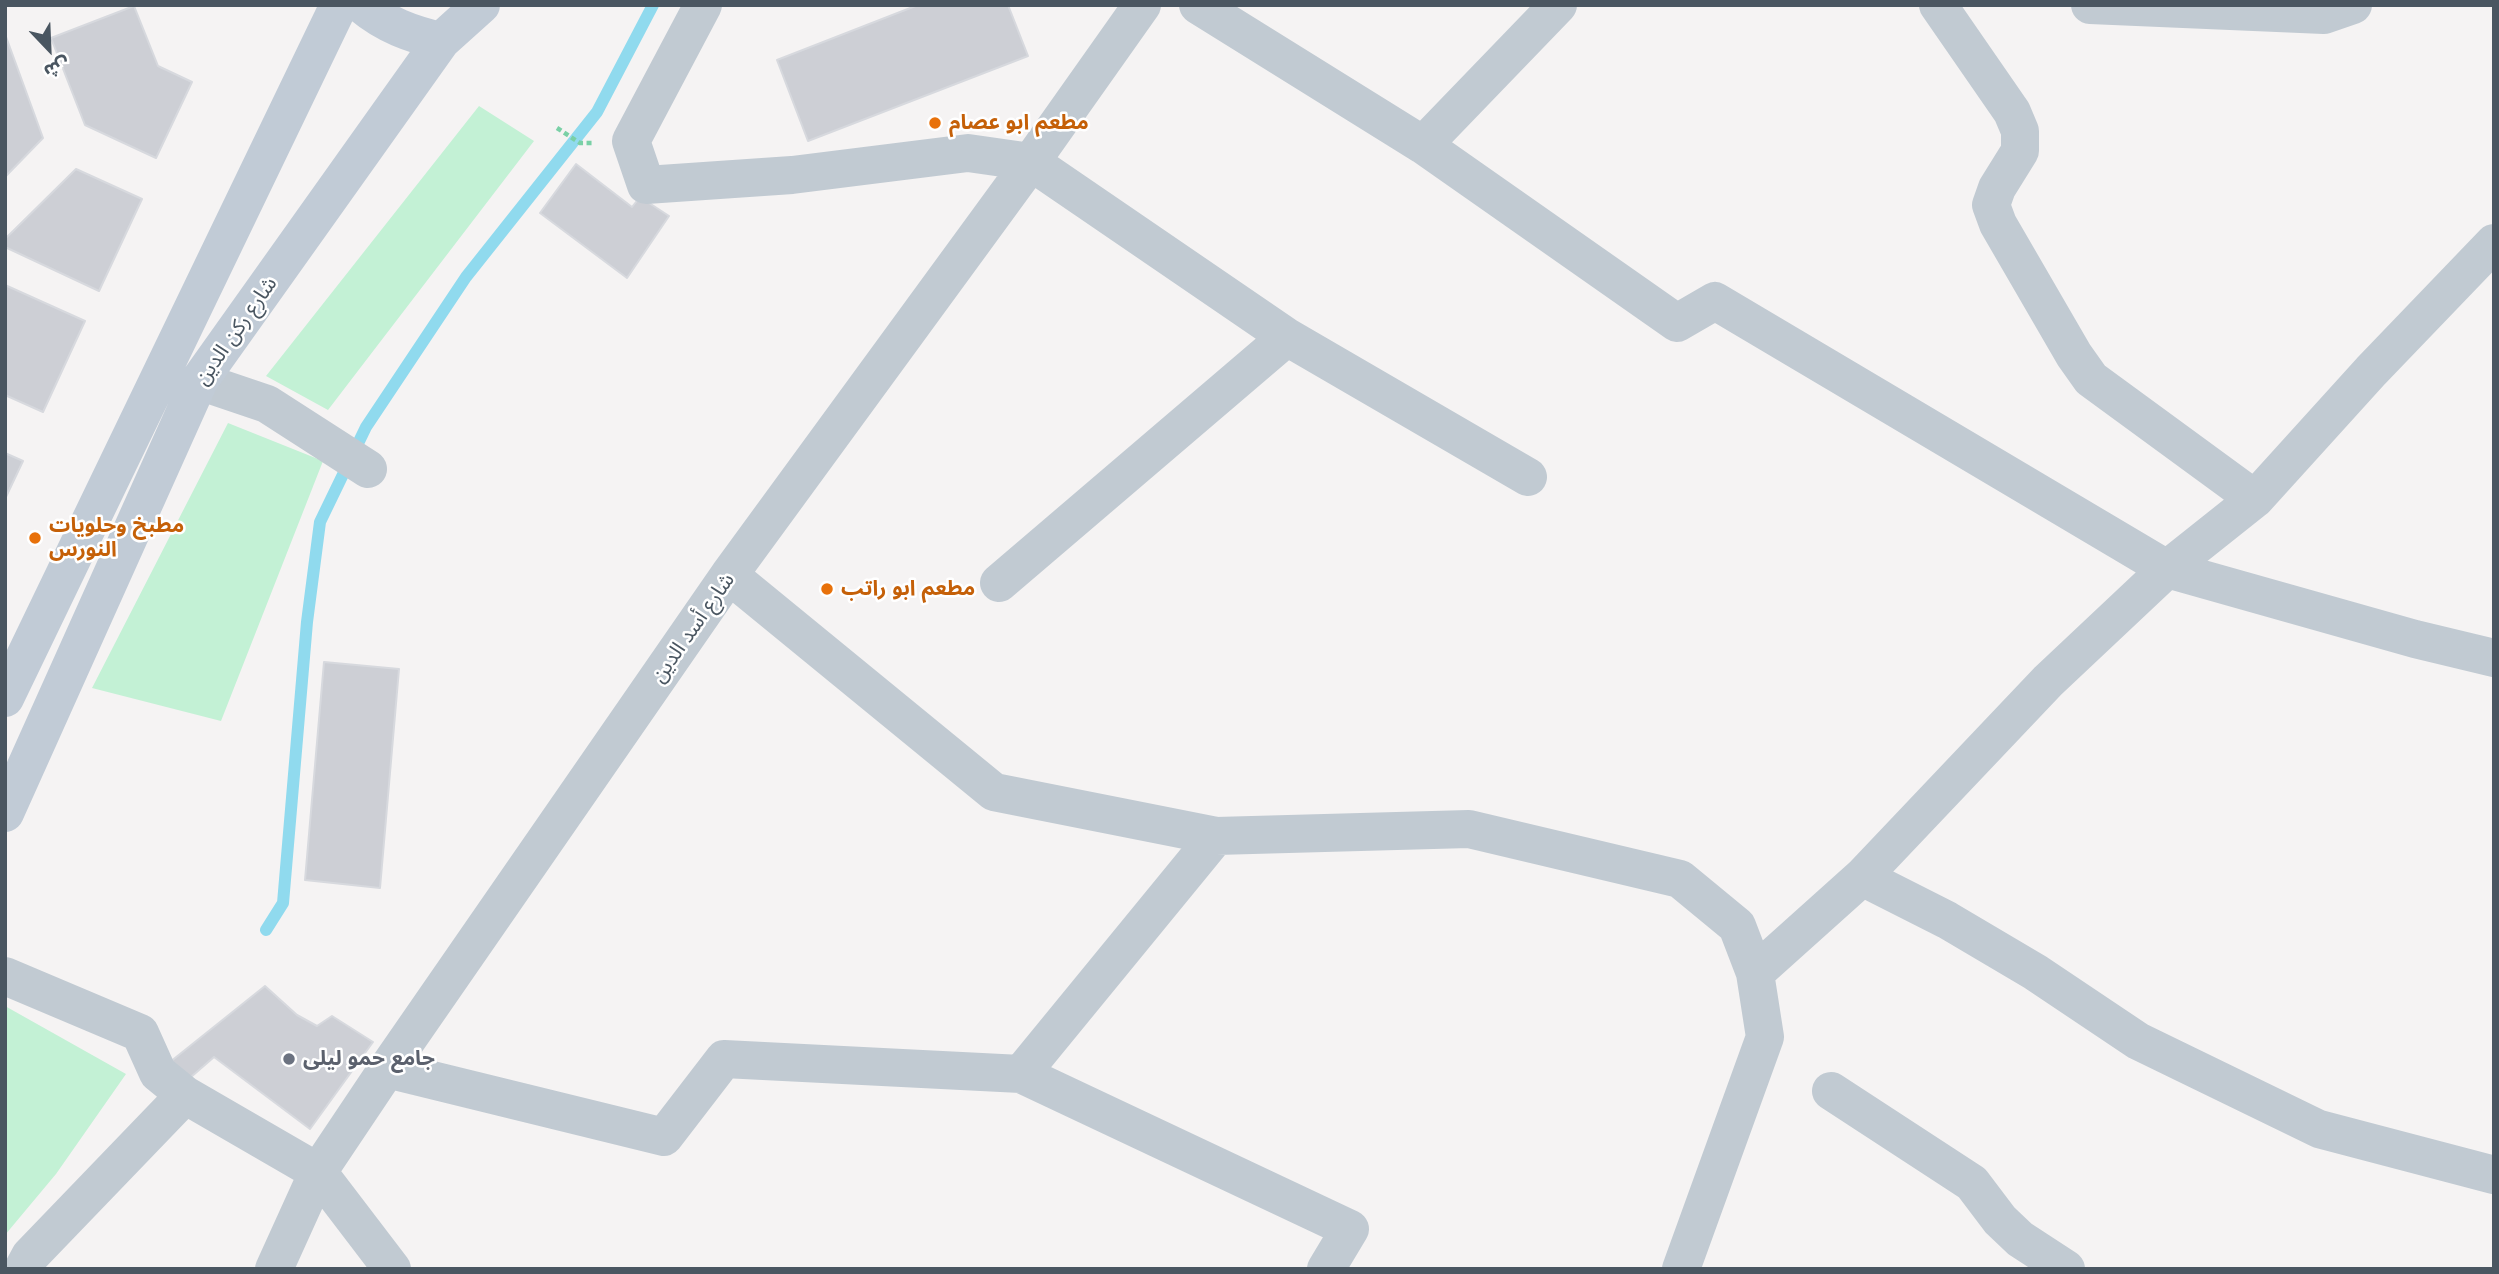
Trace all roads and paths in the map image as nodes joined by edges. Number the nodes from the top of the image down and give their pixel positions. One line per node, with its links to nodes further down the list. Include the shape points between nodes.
1 (339, 5): 24 (main road, شارع ركن الدين)
2 (362, 5): 11 (main road, via 410,34)
3 (481, 5): 11 (main road, شارع ركن الدين)
4 (703, 5): 13 (street, via 632,141 646,185 792,176 968,153)
5 (1142, 5): 13 (street, شارع أسد الدين)
6 (1198, 5): 12 (street)
7 (1558, 5): 12 (street)
8 (1938, 5): 19 (street, via 2012,112 2020,131 2020,151 1991,205 2074,355 2091,379)
9 (2090, 5): 10 (street, via 2324,15)
10 (2353, 5)
11 (441, 41): 16 (main road, شارع ركن الدين)
12 (1423, 145): 20 (street, via 1676,323 1715,301)
13 (1031, 162): 15 (street); 21 (street, شارع أسد الدين)
14 (2494, 243): 19 (street)
15 (1287, 337): 18 (street); 22 (street)
16 (199, 381): 17 (street, via 267,404); 25 (main road, شارع ركن الدين)
17 (368, 469)
18 (1528, 477)
19 (2255, 499): 20 (street)
20 (2166, 569): 23 (street); 27 (street, via 2048,681)
21 (730, 575): 26 (street, via 994,792); 30 (street, شارع أسد الدين)
22 (999, 583)
23 (2494, 658)
24 (5, 698)
25 (5, 813)
26 (1216, 836): 28 (street, via 1469,829 1680,879 1737,926); 31 (street)
27 (1862, 877): 28 (street); 35 (street, via 2035,972 2138,1041 2319,1129)
28 (1755, 973): 40 (street, via 1765,1037)
29 (5, 976): 32 (street, via 140,1033)
30 (387, 1069): 31 (street, via 664,1137 723,1059); 34 (street, شارع أسد الدين)
31 (1021, 1074): 39 (street, via 1350,1229)
32 (171, 1084): 34 (street); 36 (street)
33 (1831, 1091): 41 (street, via 1972,1183 2020,1239)
34 (318, 1172): 37 (street, شارع أسد الدين); 38 (street)
35 (2494, 1175)
36 (23, 1269)
37 (274, 1269)
38 (392, 1269)
39 (1326, 1269)
40 (1681, 1269)
41 (2066, 1269)

